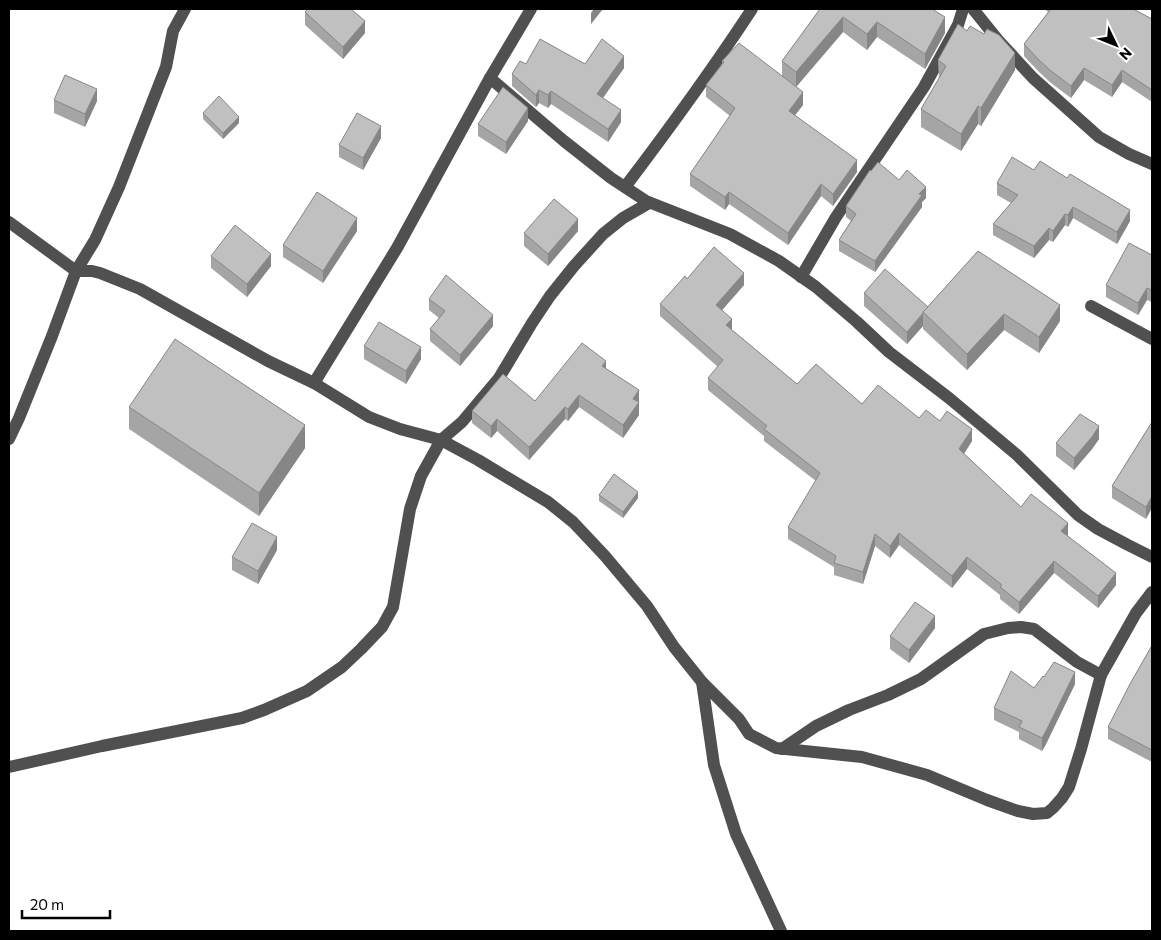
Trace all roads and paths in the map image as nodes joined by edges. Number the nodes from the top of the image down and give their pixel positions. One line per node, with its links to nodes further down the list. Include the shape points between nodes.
1 (185, 9): 11 (street, via 173,31 166,67 119,186 95,240)
2 (531, 9): 6 (street)
3 (752, 9): 8 (street)
4 (963, 9): 12 (street, via 958,25 924,87 836,217)
5 (974, 9): 7 (street, via 1032,78 1099,137)
6 (490, 78): 8 (street, via 564,141); 15 (street, via 397,248)
7 (1152, 164)
8 (625, 187): 9 (street)
9 (649, 202): 12 (street, via 730,234); 17 (street, via 603,234 574,266 550,296 499,378 462,422)
10 (9, 222): 11 (street)
11 (76, 271): 15 (street, via 92,271 132,285); 16 (street)
12 (801, 277): 18 (street, via 1017,455 1078,515)
13 (1090, 306): 14 (street)
14 (1152, 339)
15 (314, 383): 17 (street, via 369,417)
16 (9, 439)
17 (441, 440): 21 (street, via 548,502 573,522 647,606); 23 (street, via 421,476 410,509 393,607 382,627 342,667 307,691 242,718)
18 (1152, 557)
19 (1152, 592): 20 (street)
20 (1101, 674): 22 (street, via 1077,662 1034,629 1008,628 984,634 921,679 816,726); 22 (street, via 1069,787 1047,813 1018,811 928,775 862,757)
21 (702, 682): 22 (street, via 739,719 748,734); 24 (street, via 714,765 736,834)
22 (782, 749)
23 (9, 767)
24 (781, 931)

